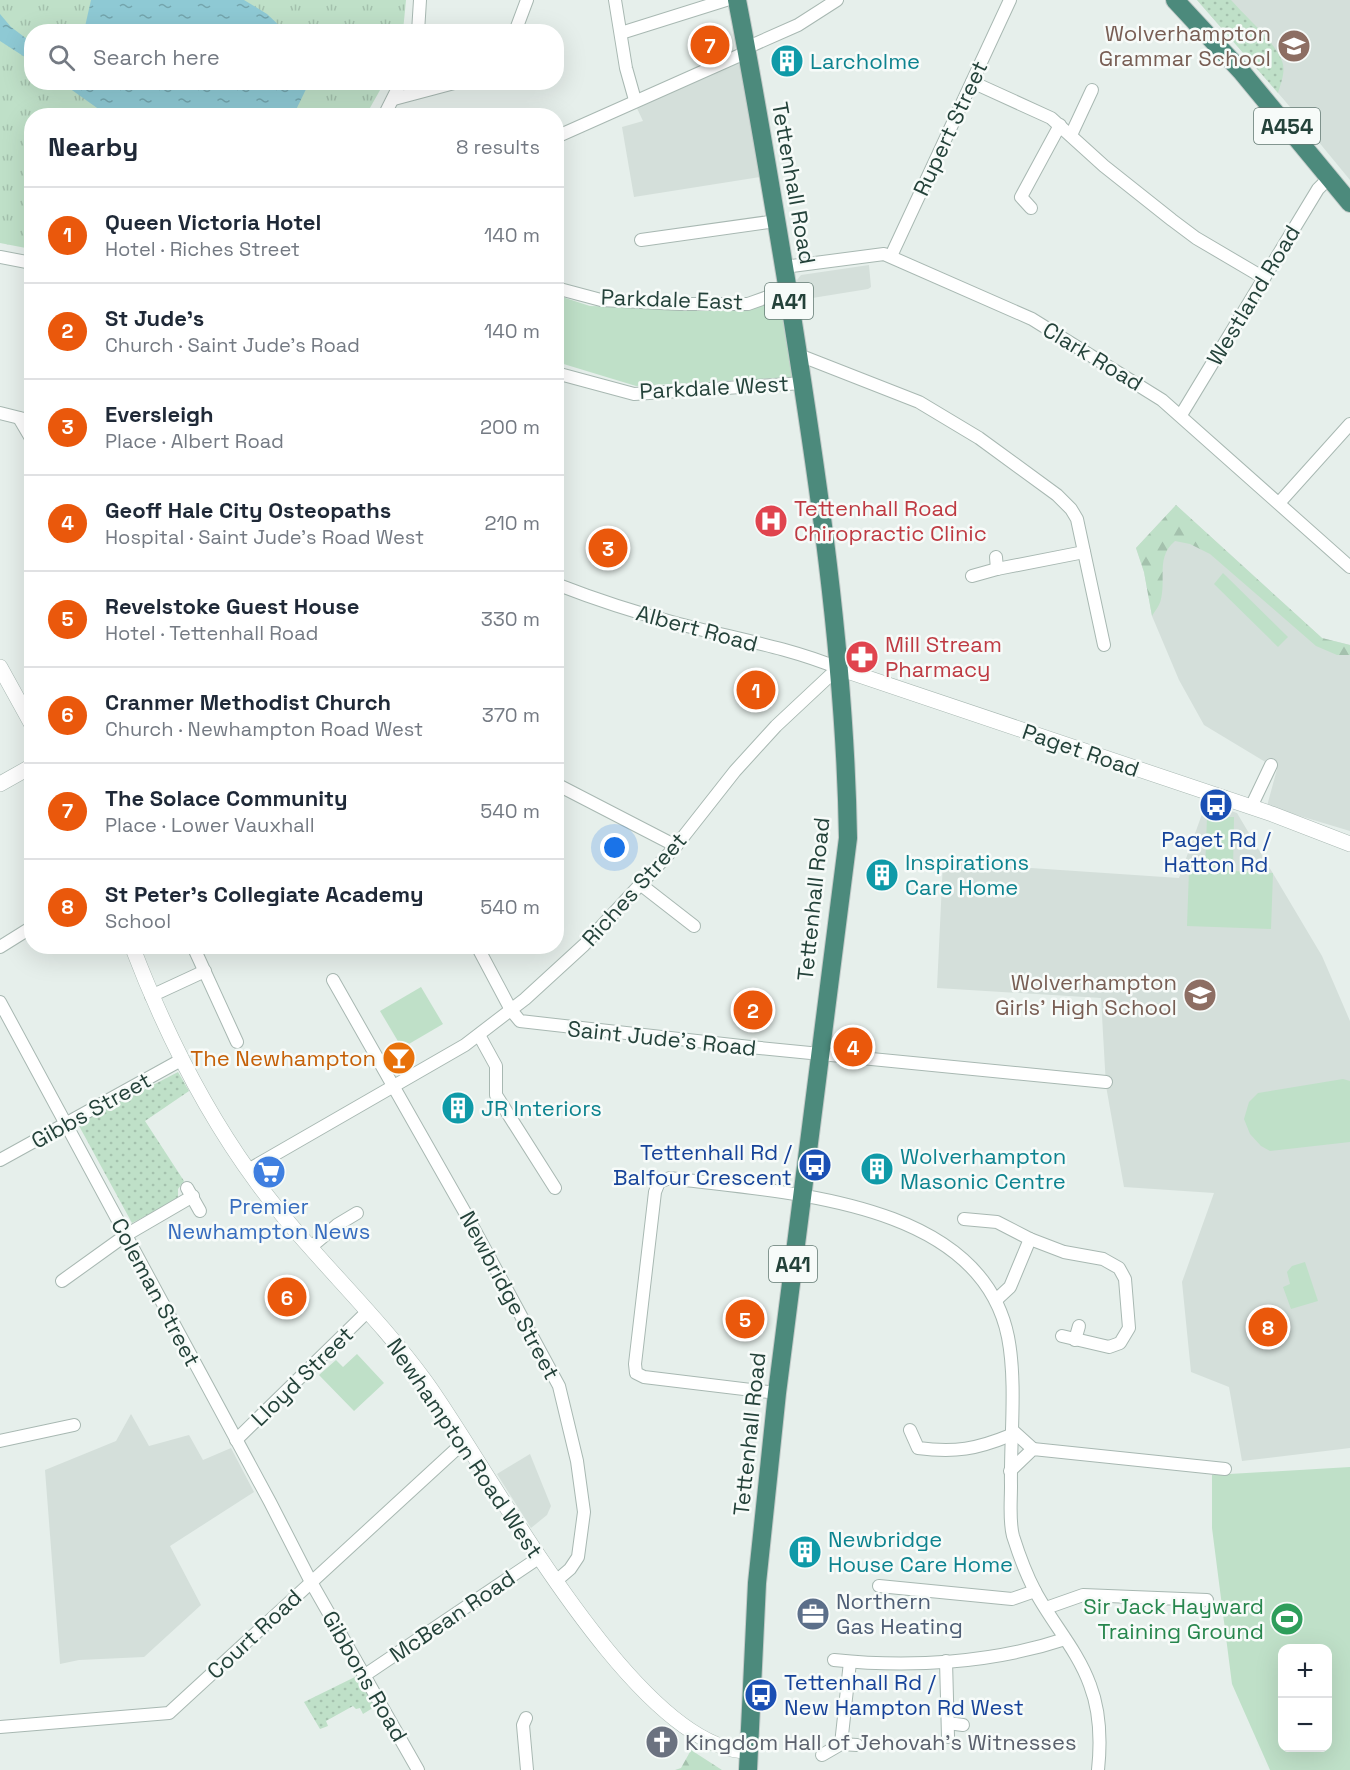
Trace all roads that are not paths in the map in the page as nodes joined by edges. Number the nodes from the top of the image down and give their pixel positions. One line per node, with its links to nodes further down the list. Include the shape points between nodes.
1 (420, 0): 9 (street)
2 (527, 0): 10 (street)
3 (615, 0): 11 (street)
4 (726, 0): 11 (street)
5 (737, 0): 12 (highway, Tettenhall Road / A41)
6 (837, 0): 12 (street)
7 (1010, 0): 13 (street, Rupert Street)
8 (1175, 0): 23 (highway, A454, via 1235,64)
9 (418, 24)
10 (518, 24)
11 (621, 33): 18 (street)
12 (747, 50): 18 (street); 26 (highway, Tettenhall Road / A41)
13 (972, 82): 20 (street); 28 (street, Rupert Street)
14 (398, 90): 17 (street)
15 (428, 90): 17 (street)
16 (1092, 90): 22 (street)
17 (394, 99): 19 (street)
18 (635, 100): 21 (street)
19 (389, 108)
20 (1060, 125): 22 (street); 25 (street, via 1021,197)
21 (564, 133)
22 (1071, 135): 32 (street, via 1196,238)
23 (1329, 177): 24 (highway, A454); 32 (street, Westland Road)
24 (1350, 203)
25 (1031, 208)
26 (776, 221): 27 (street); 31 (highway, Tettenhall Road / A41)
27 (641, 240)
28 (891, 256): 31 (street, Clark Road, via 876,254); 39 (street, Clark Road, via 1032,319 1127,376)
29 (0, 257): 30 (street)
30 (24, 262)
31 (784, 267): 34 (highway, Tettenhall Road / A41)
32 (1264, 278): 39 (street, Westland Road)
33 (564, 290): 34 (street, Parkdale East, via 601,300 748,304)
34 (787, 290): 35 (highway, Tettenhall Road / A41)
35 (799, 356): 37 (highway, Tettenhall Road / A41); 43 (street, via 919,402 979,438 1065,502 1077,519)
36 (564, 374): 37 (street, Parkdale West, via 634,394)
37 (803, 383): 49 (highway, Tettenhall Road / A41)
38 (0, 413): 40 (street)
39 (1181, 415): 42 (street, Clark Road)
40 (24, 420)
41 (1350, 424): 42 (street)
42 (1279, 503): 44 (street, Clark Road)
43 (1084, 552): 45 (street, via 997,562); 47 (street)
44 (1350, 567)
45 (972, 576)
46 (564, 587): 49 (street, Albert Road, via 678,624 802,653)
47 (1104, 645)
48 (0, 667): 50 (street)
49 (838, 668): 55 (street, Paget Road); 59 (street, Riches Street, via 735,771); 74 (highway, Tettenhall Road / A41, via 848,837)
50 (24, 710)
51 (1271, 765): 55 (street)
52 (24, 770): 53 (street)
53 (0, 784)
54 (564, 788): 59 (street)
55 (1251, 807): 56 (street, Paget Road)
56 (1323, 833): 57 (street, Paget Road); 58 (street, Paget Road)
57 (1350, 838)
58 (1350, 844)
59 (676, 846): 60 (street, Riches Street)
60 (640, 884): 61 (street); 71 (street, Riches Street, via 584,945)
61 (694, 926)
62 (24, 932): 63 (street)
63 (0, 947)
64 (135, 954): 69 (street, Newhampton Road West)
65 (197, 954): 67 (street)
66 (481, 954): 71 (street)
67 (205, 971): 69 (street); 73 (street)
68 (333, 980): 77 (street, Newbridge Street)
69 (151, 996): 75 (street, Newhampton Road West)
70 (0, 1002): 78 (street, Coleman Street)
71 (511, 1010): 72 (street, Riches Street); 74 (street, Saint Jude's Road, via 520,1021 545,1026)
72 (479, 1035): 77 (street, Riches Street); 81 (street, via 496,1066 496,1095)
73 (237, 1042)
74 (818, 1054): 76 (street, Saint Jude's Road); 82 (highway, Tettenhall Road / A41)
75 (182, 1060): 78 (street, Gibbs Street); 80 (street, Newhampton Road West)
76 (1106, 1082)
77 (394, 1086): 80 (street, Riches Street); 106 (street, Newbridge Street, via 559,1386 577,1461 584,1512 578,1557)
78 (65, 1124): 79 (street, Gibbs Street); 86 (street, Coleman Street)
79 (0, 1160)
80 (248, 1170): 88 (street, Newhampton Road West)
81 (555, 1188)
82 (801, 1195): 90 (street, via 910,1225 963,1260); 95 (highway, Tettenhall Road / A41); 95 (street, via 670,1178 657,1186 652,1215 636,1373)
83 (200, 1211): 86 (street, via 190,1192)
84 (357, 1213): 88 (street)
85 (964, 1219): 87 (street, via 997,1222)
86 (126, 1234): 89 (street); 99 (street, Coleman Street)
87 (1030, 1239): 90 (street, via 1010,1287); 94 (street, via 1064,1252 1103,1259 1122,1273 1129,1328 1125,1337 1114,1346)
88 (311, 1247): 91 (street, Newhampton Road West)
89 (62, 1281)
90 (996, 1300): 98 (street, via 1008,1337)
91 (368, 1311): 99 (street, Lloyd Street); 101 (street, Newhampton Road West, via 427,1384)
92 (1079, 1326): 94 (street)
93 (1062, 1336): 94 (street)
94 (1075, 1340)
95 (777, 1393): 124 (highway, Tettenhall Road / A41, via 757,1583)
96 (74, 1425): 100 (street)
97 (909, 1430): 98 (street, via 918,1448 938,1451 970,1450)
98 (1012, 1433): 102 (street); 104 (street)
99 (236, 1440): 107 (street, Coleman Street)
100 (0, 1441)
101 (465, 1441): 105 (street, Newhampton Road West); 107 (street, Court Road)
102 (1033, 1449): 103 (street); 104 (street)
103 (1225, 1469)
104 (1010, 1471): 109 (street, via 1012,1534)
105 (540, 1557): 106 (street, Newhampton Road West); 116 (street, McBean Road)
106 (556, 1581): 124 (street, Newhampton Road West, via 616,1662 660,1707 717,1744)
107 (311, 1582): 116 (street, Gibbons Road); 120 (street, Court Road, via 169,1713)
108 (879, 1587): 109 (street, via 1012,1599)
109 (1035, 1591): 111 (street)
110 (1207, 1600): 111 (street, via 1083,1594)
111 (1046, 1608): 112 (street)
112 (1065, 1639): 114 (street, via 1035,1649); 129 (street, via 1091,1687 1098,1725)
113 (834, 1660): 115 (street)
114 (946, 1661): 115 (street); 118 (street)
115 (850, 1662): 122 (street)
116 (365, 1675): 126 (street, Gibbons Road)
117 (526, 1718): 127 (street, via 523,1725)
118 (948, 1723): 119 (street); 121 (street)
119 (963, 1725)
120 (0, 1728)
121 (948, 1737)
122 (842, 1744): 123 (street); 125 (street)
123 (858, 1745)
124 (747, 1751): 128 (highway, Tettenhall Road / A41)
125 (822, 1755)
126 (418, 1770)
127 (527, 1770)
128 (748, 1770)
129 (1098, 1770)

